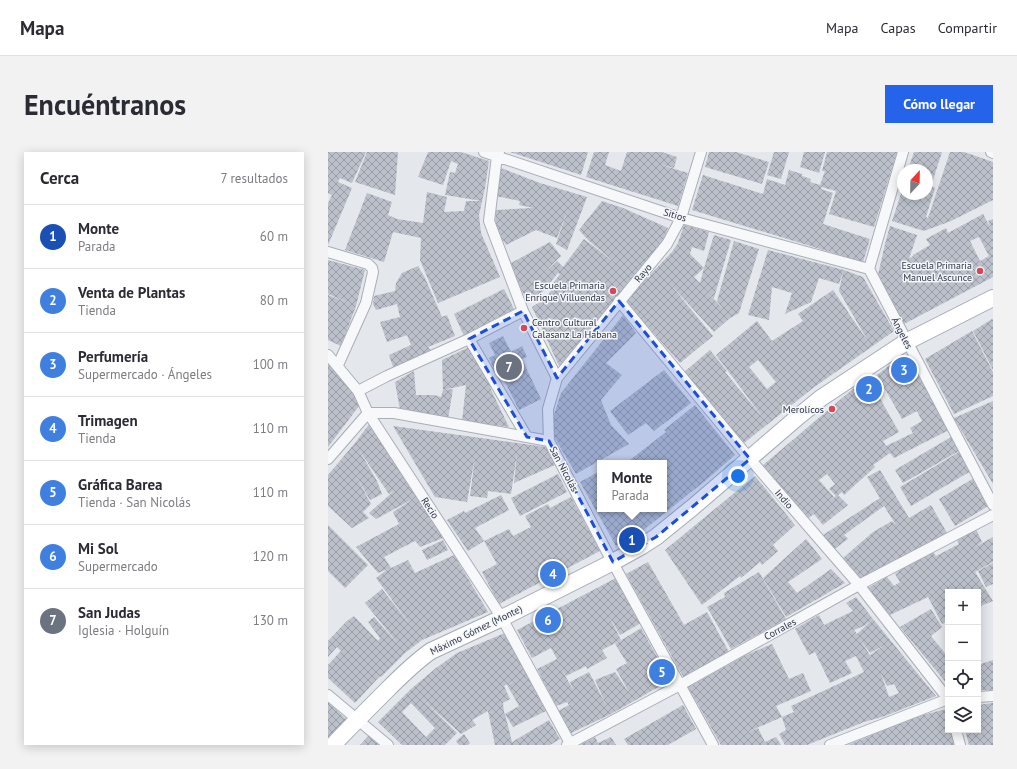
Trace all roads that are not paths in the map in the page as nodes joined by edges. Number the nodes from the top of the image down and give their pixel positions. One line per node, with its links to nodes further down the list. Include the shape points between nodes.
1 (484, 152): 4 (street, Sitios)
2 (701, 152): 5 (street, Rayo)
3 (903, 152): 7 (street)
4 (498, 154): 5 (street, Sitios); 10 (street, via 489,221)
5 (680, 218): 7 (street, Sitios); 9 (street, Rayo, via 667,244)
6 (328, 252): 14 (street, via 368,264 373,272 366,303)
7 (869, 269): 12 (street, Ángeles)
8 (993, 298): 12 (main road, Máximo Gómez (Monte))
9 (619, 301): 15 (street, Rayo); 20 (street, Indio)
10 (523, 311): 11 (street); 15 (street)
11 (469, 339): 16 (street); 18 (street)
12 (906, 342): 20 (main road, Máximo Gómez (Monte), via 821,398); 22 (street, Ángeles)
13 (328, 355): 14 (street, Recio)
14 (338, 365): 16 (street, Recio)
15 (557, 378): 19 (street, San Nicolás, via 548,409)
16 (358, 391): 17 (street, Recio)
17 (368, 413): 18 (street, via 394,413); 21 (street); 26 (street, Recio)
18 (526, 437): 19 (street)
19 (548, 441): 24 (street, San Nicolás)
20 (750, 459): 24 (main road, Máximo Gómez (Monte), via 656,538); 25 (street, Indio)
21 (328, 460)
22 (993, 505)
23 (993, 515): 25 (street, Corrales)
24 (613, 562): 26 (main road, Máximo Gómez (Monte)); 27 (street, San Nicolás)
25 (859, 585): 27 (street, Corrales); 30 (street, Indio)
26 (502, 618): 33 (main road, Máximo Gómez (Monte), via 431,651); 35 (street, Recio)
27 (680, 685): 35 (street, Corrales); 38 (street, San Nicolás)
28 (328, 695): 33 (street)
29 (993, 696): 31 (street)
30 (946, 697)
31 (981, 697)
32 (945, 700): 39 (street)
33 (357, 719): 36 (main road, Máximo Gómez (Monte)); 37 (street)
34 (957, 733): 40 (street)
35 (569, 744)
36 (333, 745)
37 (388, 745)
38 (713, 745)
39 (830, 745)
40 (960, 745)

